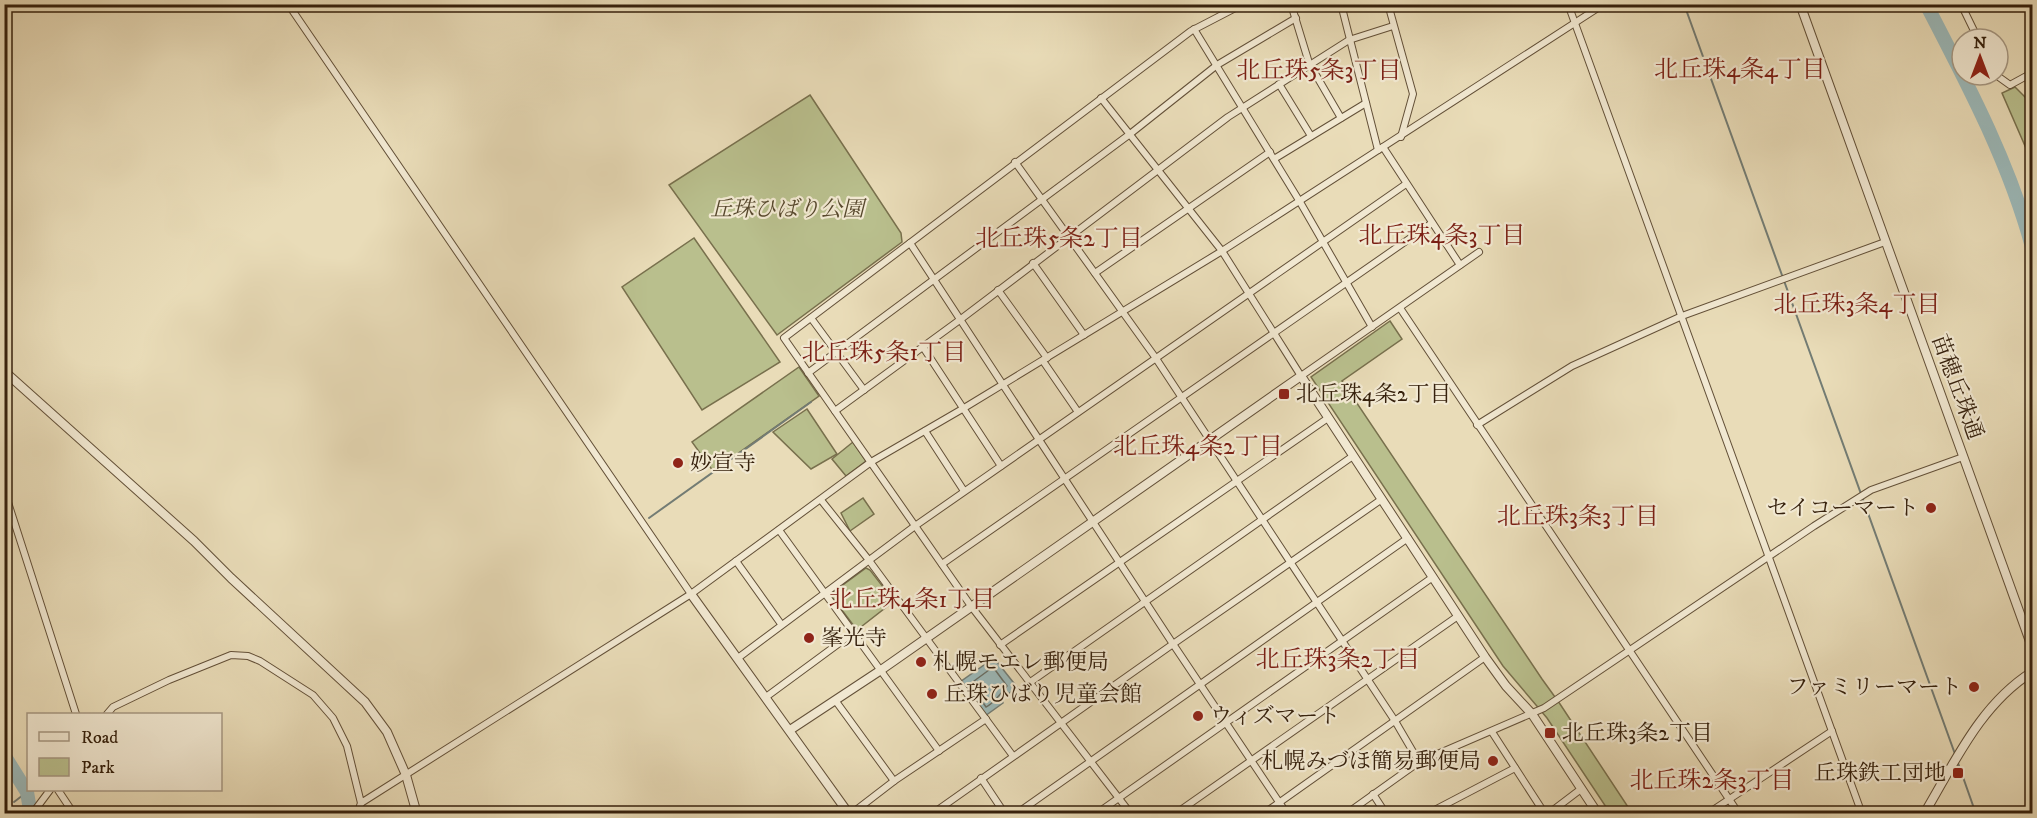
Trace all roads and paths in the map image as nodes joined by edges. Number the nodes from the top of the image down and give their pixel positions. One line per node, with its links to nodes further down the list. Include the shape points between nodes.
1 (288, 4): 100 (street)
2 (1243, 4): 14 (street)
3 (1291, 4): 10 (street)
4 (1341, 4): 15 (street)
5 (1388, 4): 12 (street)
6 (1568, 4): 11 (street)
7 (1604, 4): 11 (street)
8 (1800, 4): 40 (street, 苗穂丘珠通)
9 (1961, 4): 13 (street)
10 (1296, 18): 16 (street); 17 (street)
11 (1575, 24): 27 (street); 53 (street)
12 (1393, 26): 15 (street); 27 (street, via 1413,94)
13 (1972, 27)
14 (1194, 29): 17 (street); 21 (street)
15 (1350, 40): 16 (street); 22 (street)
16 (1309, 63): 19 (street); 24 (street)
17 (1217, 65): 23 (street); 25 (street)
18 (2032, 74): 20 (street)
19 (1279, 84): 23 (street); 26 (street)
20 (2010, 85)
21 (1101, 98): 25 (street); 31 (street)
22 (1366, 102): 24 (street); 28 (street)
23 (1243, 107): 29 (street); 32 (street)
24 (1341, 118): 26 (street)
25 (1130, 134): 32 (street); 34 (street)
26 (1311, 136): 30 (street)
27 (1400, 137): 28 (street)
28 (1381, 149): 33 (street); 35 (street)
29 (1270, 152): 30 (street); 36 (street)
30 (1274, 159): 35 (street)
31 (1015, 162): 34 (street); 41 (street)
32 (1159, 169): 36 (street); 38 (street)
33 (1406, 184): 37 (street); 39 (street)
34 (1042, 199): 38 (street); 47 (street)
35 (1300, 202): 39 (street); 42 (street)
36 (1189, 209): 42 (street); 46 (street)
37 (1432, 223): 45 (street); 48 (street)
38 (1069, 237): 44 (street); 46 (street)
39 (1323, 241): 48 (street); 50 (street)
40 (1885, 242): 53 (street); 78 (street, 苗穂丘珠通)
41 (910, 243): 47 (street); 54 (street)
42 (1222, 251): 50 (street); 52 (street)
43 (1479, 252): 45 (street)
44 (1033, 263): 49 (street); 58 (street)
45 (1460, 265): 51 (street)
46 (1095, 273): 52 (street)
47 (934, 279): 55 (street); 60 (street)
48 (1346, 282): 56 (street); 57 (street)
49 (998, 291): 55 (street); 62 (street)
50 (1248, 292): 57 (street); 61 (street)
51 (1400, 308): 56 (street); 73 (street)
52 (1123, 312): 58 (street); 61 (street)
53 (1682, 316): 73 (street, via 1572,366); 92 (street)
54 (811, 318): 60 (street); 64 (street, via 784,338)
55 (961, 319): 59 (street); 66 (street)
56 (1372, 327): 65 (street)
57 (1274, 332): 65 (street); 68 (street)
58 (1084, 335): 62 (street)
59 (923, 347): 67 (street); 69 (street)
60 (836, 352): 64 (street); 67 (street)
61 (1155, 357): 68 (street); 71 (street)
62 (1045, 359): 66 (street); 71 (street)
63 (4, 372): 138 (street, via 194,541 365,702 387,732)
64 (808, 372): 70 (street)
65 (1301, 376): 72 (street); 76 (street)
66 (1004, 385): 69 (street); 75 (street)
67 (864, 390): 70 (street)
68 (1181, 398): 76 (street); 81 (street)
69 (964, 408): 74 (street); 80 (street)
70 (835, 411): 79 (street)
71 (1078, 412): 75 (street)
72 (1328, 418): 77 (street); 82 (street)
73 (1477, 425): 112 (street)
74 (925, 431): 79 (street); 84 (street)
75 (1039, 439): 80 (street); 81 (street)
76 (1209, 440): 82 (street); 87 (street)
77 (1353, 456): 85 (street); 88 (street)
78 (1963, 457): 92 (street, via 1871,490); 111 (street, 苗穂丘珠通)
79 (871, 462): 86 (street); 89 (street)
80 (1001, 466): 84 (street)
81 (1065, 480): 87 (street); 97 (street)
82 (1236, 482): 88 (street); 95 (street)
83 (4, 490): 122 (street)
84 (964, 491): 89 (street)
85 (1382, 499): 91 (street); 96 (street)
86 (821, 500): 90 (street); 93 (street)
87 (1092, 521): 95 (street); 103 (street)
88 (1261, 521): 96 (street); 101 (street)
89 (915, 526): 93 (street); 97 (street)
90 (779, 530): 94 (street); 99 (street)
91 (1408, 538): 98 (street); 102 (street)
92 (1769, 556): 112 (street); 130 (street)
93 (868, 560): 99 (street); 107 (street)
94 (736, 561): 100 (street); 105 (street)
95 (1119, 562): 101 (street); 110 (street)
96 (1290, 562): 102 (street); 109 (street)
97 (942, 564): 103 (street)
98 (1433, 577): 104 (street); 108 (street)
99 (824, 592): 105 (street); 106 (street)
100 (691, 594): 114 (street); 138 (street)
101 (1145, 602): 109 (street); 118 (street)
102 (1316, 602): 108 (street); 119 (street)
103 (971, 606): 107 (street); 110 (street)
104 (1458, 616): 113 (street); 117 (street)
105 (781, 624): 114 (street)
106 (853, 633): 115 (street); 120 (street)
107 (926, 638): 115 (street); 125 (street)
108 (1340, 640): 117 (street); 128 (street)
109 (1173, 644): 119 (street); 127 (street)
110 (1000, 645): 118 (street)
111 (2032, 647)
112 (1630, 650): 124 (street); 146 (street)
113 (1485, 657): 124 (street); 126 (street)
114 (738, 658): 120 (street)
115 (881, 670): 121 (street); 132 (street)
116 (2032, 672): 173 (street, via 1989,709 1972,731)
117 (1367, 679): 126 (street); 134 (street)
118 (1029, 683): 127 (street)
119 (1200, 685): 128 (street); 135 (street)
120 (766, 697): 129 (street)
121 (836, 699): 129 (street); 140 (street)
122 (76, 713)
123 (108, 713): 149 (street, via 179,676 231,655 248,656 313,695 333,718 347,746)
124 (1532, 714): 131 (street); 141 (street)
125 (986, 719): 132 (street); 133 (street)
126 (1395, 721): 136 (street); 148 (street)
127 (1060, 724): 133 (street); 135 (street)
128 (1226, 724): 134 (street); 145 (street)
129 (790, 730): 156 (street)
130 (1832, 731): 146 (street); 172 (street)
131 (1492, 732): 136 (street); 137 (street)
132 (939, 751): 140 (street)
133 (1013, 756): 139 (street)
134 (1250, 761): 148 (street); 162 (street)
135 (1089, 762): 145 (street); 159 (street)
136 (1419, 762): 144 (street)
137 (1515, 768): 150 (street); 168 (street)
138 (406, 775): 149 (street); 155 (street)
139 (981, 778): 157 (street); 158 (street)
140 (894, 781): 156 (street)
141 (1581, 789): 168 (street); 169 (street)
142 (49, 791): 152 (street)
143 (59, 791): 153 (street)
144 (1373, 794): 165 (street); 166 (street)
145 (1118, 798): 160 (street); 161 (street)
146 (1729, 799): 170 (street); 171 (street)
147 (4, 800): 151 (street)
148 (1279, 802): 163 (street); 164 (street)
149 (361, 803): 154 (street)
150 (1436, 811): 167 (street)
151 (12, 813)
152 (32, 813)
153 (74, 813)
154 (357, 813)
155 (417, 813)
156 (850, 813)
157 (932, 813)
158 (1005, 813)
159 (1016, 813)
160 (1096, 813)
161 (1131, 813)
162 (1175, 813)
163 (1263, 813)
164 (1287, 813)
165 (1346, 813)
166 (1386, 813)
167 (1427, 813)
168 (1546, 813)
169 (1598, 813)
170 (1707, 813)
171 (1739, 813)
172 (1862, 813)
173 (1924, 813)

